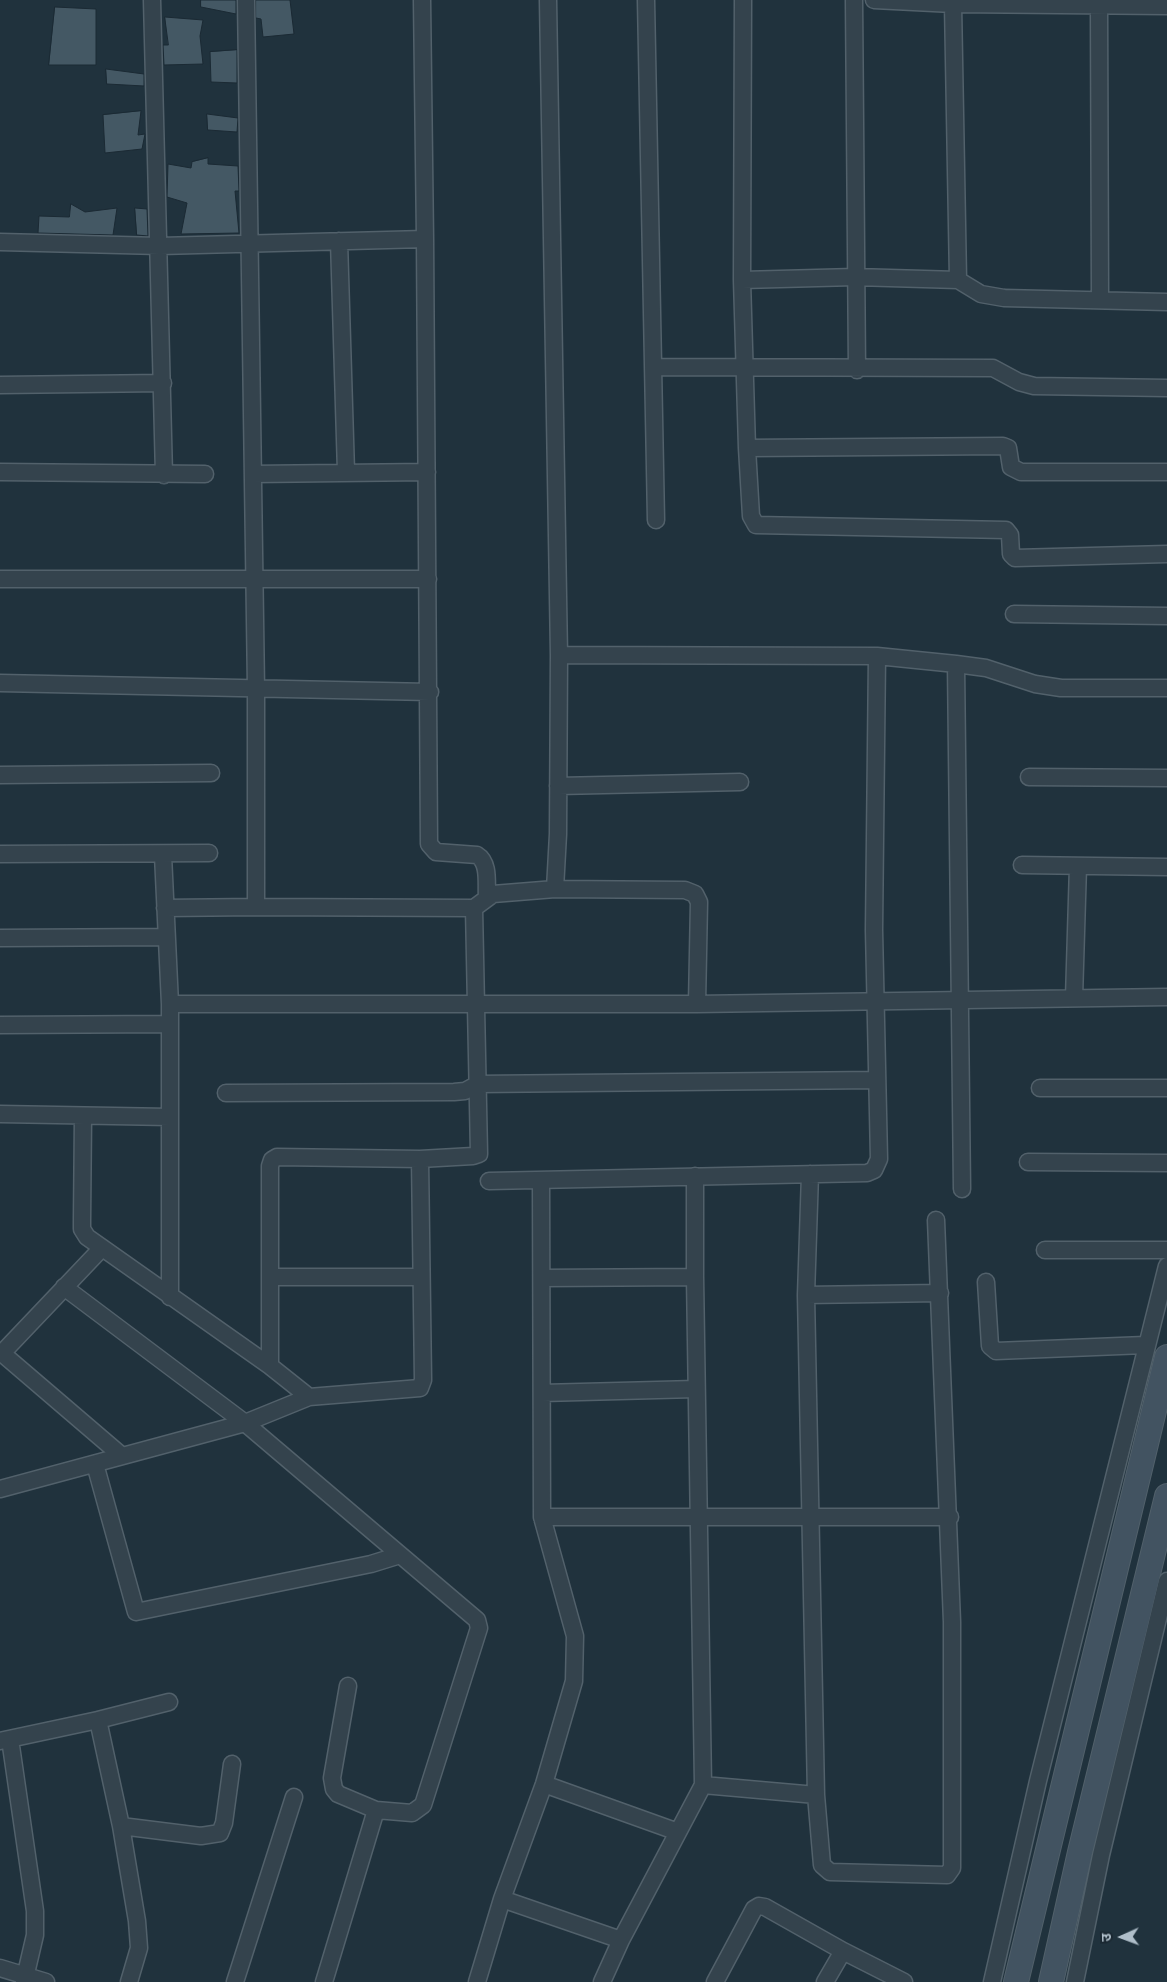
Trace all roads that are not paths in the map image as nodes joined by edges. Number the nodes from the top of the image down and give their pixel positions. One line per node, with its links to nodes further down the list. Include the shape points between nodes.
1 (152, 0): 16 (street)
2 (246, 0): 15 (street)
3 (422, 0): 12 (street)
4 (548, 0): 43 (street)
5 (646, 0): 22 (street)
6 (742, 0): 18 (street)
7 (854, 0): 17 (street)
8 (874, 0): 9 (street)
9 (953, 4): 10 (street); 19 (street)
10 (1099, 5): 11 (street); 20 (street)
11 (1167, 6)
12 (425, 239): 13 (street); 31 (street)
13 (340, 241): 15 (street); 30 (street)
14 (0, 242): 16 (street)
15 (250, 244): 16 (street); 34 (street)
16 (160, 246): 25 (street)
17 (855, 277): 18 (street); 19 (street); 24 (street)
18 (742, 280): 23 (street)
19 (958, 280): 20 (street, via 981,294 1004,298)
20 (1100, 300): 21 (street)
21 (1167, 302)
22 (654, 367): 23 (street); 36 (street)
23 (744, 367): 24 (street); 28 (street)
24 (857, 370): 27 (street, via 993,368 1034,386)
25 (163, 383): 26 (street); 35 (street)
26 (0, 385)
27 (1167, 388)
28 (747, 448): 32 (street, via 1003,446 1008,448 1011,467 1021,472); 37 (street, via 751,516 756,525 1006,530 1010,535 1011,554 1015,558)
29 (0, 472): 35 (street)
30 (346, 472): 31 (street); 34 (street)
31 (427, 472): 38 (street)
32 (1167, 472)
33 (205, 474): 35 (street)
34 (253, 474): 40 (street)
35 (164, 475)
36 (656, 520)
37 (1167, 554)
38 (428, 579): 40 (street); 49 (street)
39 (0, 580): 40 (street)
40 (253, 580): 47 (street)
41 (1014, 614): 42 (street)
42 (1167, 616)
43 (559, 655): 44 (street); 55 (street)
44 (877, 656): 45 (street); 71 (street)
45 (956, 664): 48 (street, via 986,668 1035,684 1061,688); 70 (street)
46 (0, 683): 47 (street)
47 (256, 688): 49 (street); 64 (street)
48 (1167, 688)
49 (430, 692): 63 (street, via 429,844 436,852 477,854 482,858 486,868)
50 (211, 773): 51 (street)
51 (0, 775)
52 (1029, 777): 53 (street)
53 (1167, 778)
54 (740, 782): 55 (street)
55 (558, 786): 62 (street)
56 (210, 853): 58 (street)
57 (0, 854): 58 (street)
58 (163, 855): 65 (street)
59 (1022, 865): 60 (street)
60 (1078, 866): 61 (street); 68 (street)
61 (1167, 867)
62 (555, 889): 63 (street, via 493,894); 74 (street, via 685,890 695,894 699,902)
63 (480, 903): 64 (street); 73 (street)
64 (256, 907): 65 (street)
65 (165, 908): 66 (street)
66 (165, 937): 67 (street); 72 (street)
67 (0, 938)
68 (1074, 998): 69 (street); 70 (street)
69 (1167, 998)
70 (961, 999): 71 (street); 92 (street)
71 (875, 1000): 74 (street); 77 (street)
72 (170, 1004): 73 (street); 75 (street)
73 (476, 1004): 74 (street); 78 (street)
74 (698, 1004)
75 (169, 1024): 76 (street); 84 (street)
76 (0, 1025)
77 (877, 1080): 78 (street); 88 (street, via 879,1159 874,1170 867,1173)
78 (478, 1084): 81 (street, via 465,1091 454,1092); 85 (street, via 479,1154)
79 (1040, 1088): 80 (street)
80 (1167, 1088)
81 (226, 1093)
82 (0, 1114): 83 (street)
83 (83, 1117): 84 (street); 94 (street, via 82,1229)
84 (170, 1117): 106 (street)
85 (420, 1159): 98 (street, via 277,1157 272,1160); 99 (street)
86 (1028, 1162): 87 (street)
87 (1167, 1164)
88 (810, 1174): 89 (street); 105 (street)
89 (695, 1176): 90 (street); 100 (street)
90 (541, 1181): 91 (street); 101 (street)
91 (489, 1182)
92 (962, 1189)
93 (936, 1220): 104 (street)
94 (101, 1249): 103 (street); 106 (street)
95 (1045, 1250): 96 (street)
96 (1167, 1250)
97 (1167, 1266): 107 (street)
98 (270, 1277): 99 (street); 110 (street)
99 (421, 1277): 113 (street, via 423,1380 420,1388)
100 (695, 1277): 101 (street); 111 (street)
101 (542, 1278): 112 (street)
102 (986, 1282): 107 (street, via 988,1333 990,1346 996,1351)
103 (64, 1287): 108 (street); 114 (street)
104 (940, 1294): 105 (street); 122 (street)
105 (806, 1295): 120 (street)
106 (170, 1297): 110 (street)
107 (1146, 1345): 151 (street, via 1038,1781)
108 (3, 1356): 115 (street)
109 (1167, 1357): 152 (street)
110 (270, 1366): 113 (street)
111 (696, 1389): 112 (street); 119 (street)
112 (542, 1393): 121 (street)
113 (309, 1397): 114 (street)
114 (245, 1423): 115 (street); 123 (street)
115 (122, 1456): 116 (street)
116 (94, 1464): 117 (street); 123 (street, via 136,1612 371,1564)
117 (0, 1489)
118 (1167, 1496): 153 (street, via 1080,1852)
119 (700, 1516): 120 (street); 121 (street); 131 (street)
120 (809, 1516): 122 (street); 132 (street)
121 (542, 1517): 130 (street, via 570,1615 575,1652 574,1681)
122 (950, 1517): 132 (street, via 951,1872 947,1875 825,1870)
123 (400, 1555): 134 (street, via 471,1614 479,1628 423,1805 412,1813)
124 (1167, 1581): 154 (street, via 1101,1855)
125 (348, 1686): 134 (street, via 332,1778 334,1789 338,1794)
126 (169, 1702): 127 (street)
127 (98, 1720): 128 (street); 135 (street)
128 (5, 1740): 141 (street, via 35,1911 36,1936)
129 (232, 1764): 135 (street, via 220,1832 201,1836)
130 (544, 1784): 136 (street); 137 (street)
131 (703, 1785): 132 (street); 136 (street)
132 (816, 1795)
133 (294, 1797): 144 (street)
134 (376, 1810): 145 (street)
135 (121, 1826): 143 (street, via 139,1948)
136 (678, 1832): 138 (street)
137 (502, 1898): 138 (street); 146 (street)
138 (621, 1940): 147 (street)
139 (843, 1950): 148 (street, via 759,1906 754,1909); 149 (street); 150 (street)
140 (0, 1968): 141 (street)
141 (26, 1979): 142 (street)
142 (46, 1982)
143 (129, 1982)
144 (235, 1982)
145 (324, 1982)
146 (477, 1982)
147 (602, 1982)
148 (715, 1982)
149 (825, 1982)
150 (904, 1982)
151 (992, 1982)
152 (1016, 1982)
153 (1052, 1982)
154 (1076, 1982)

